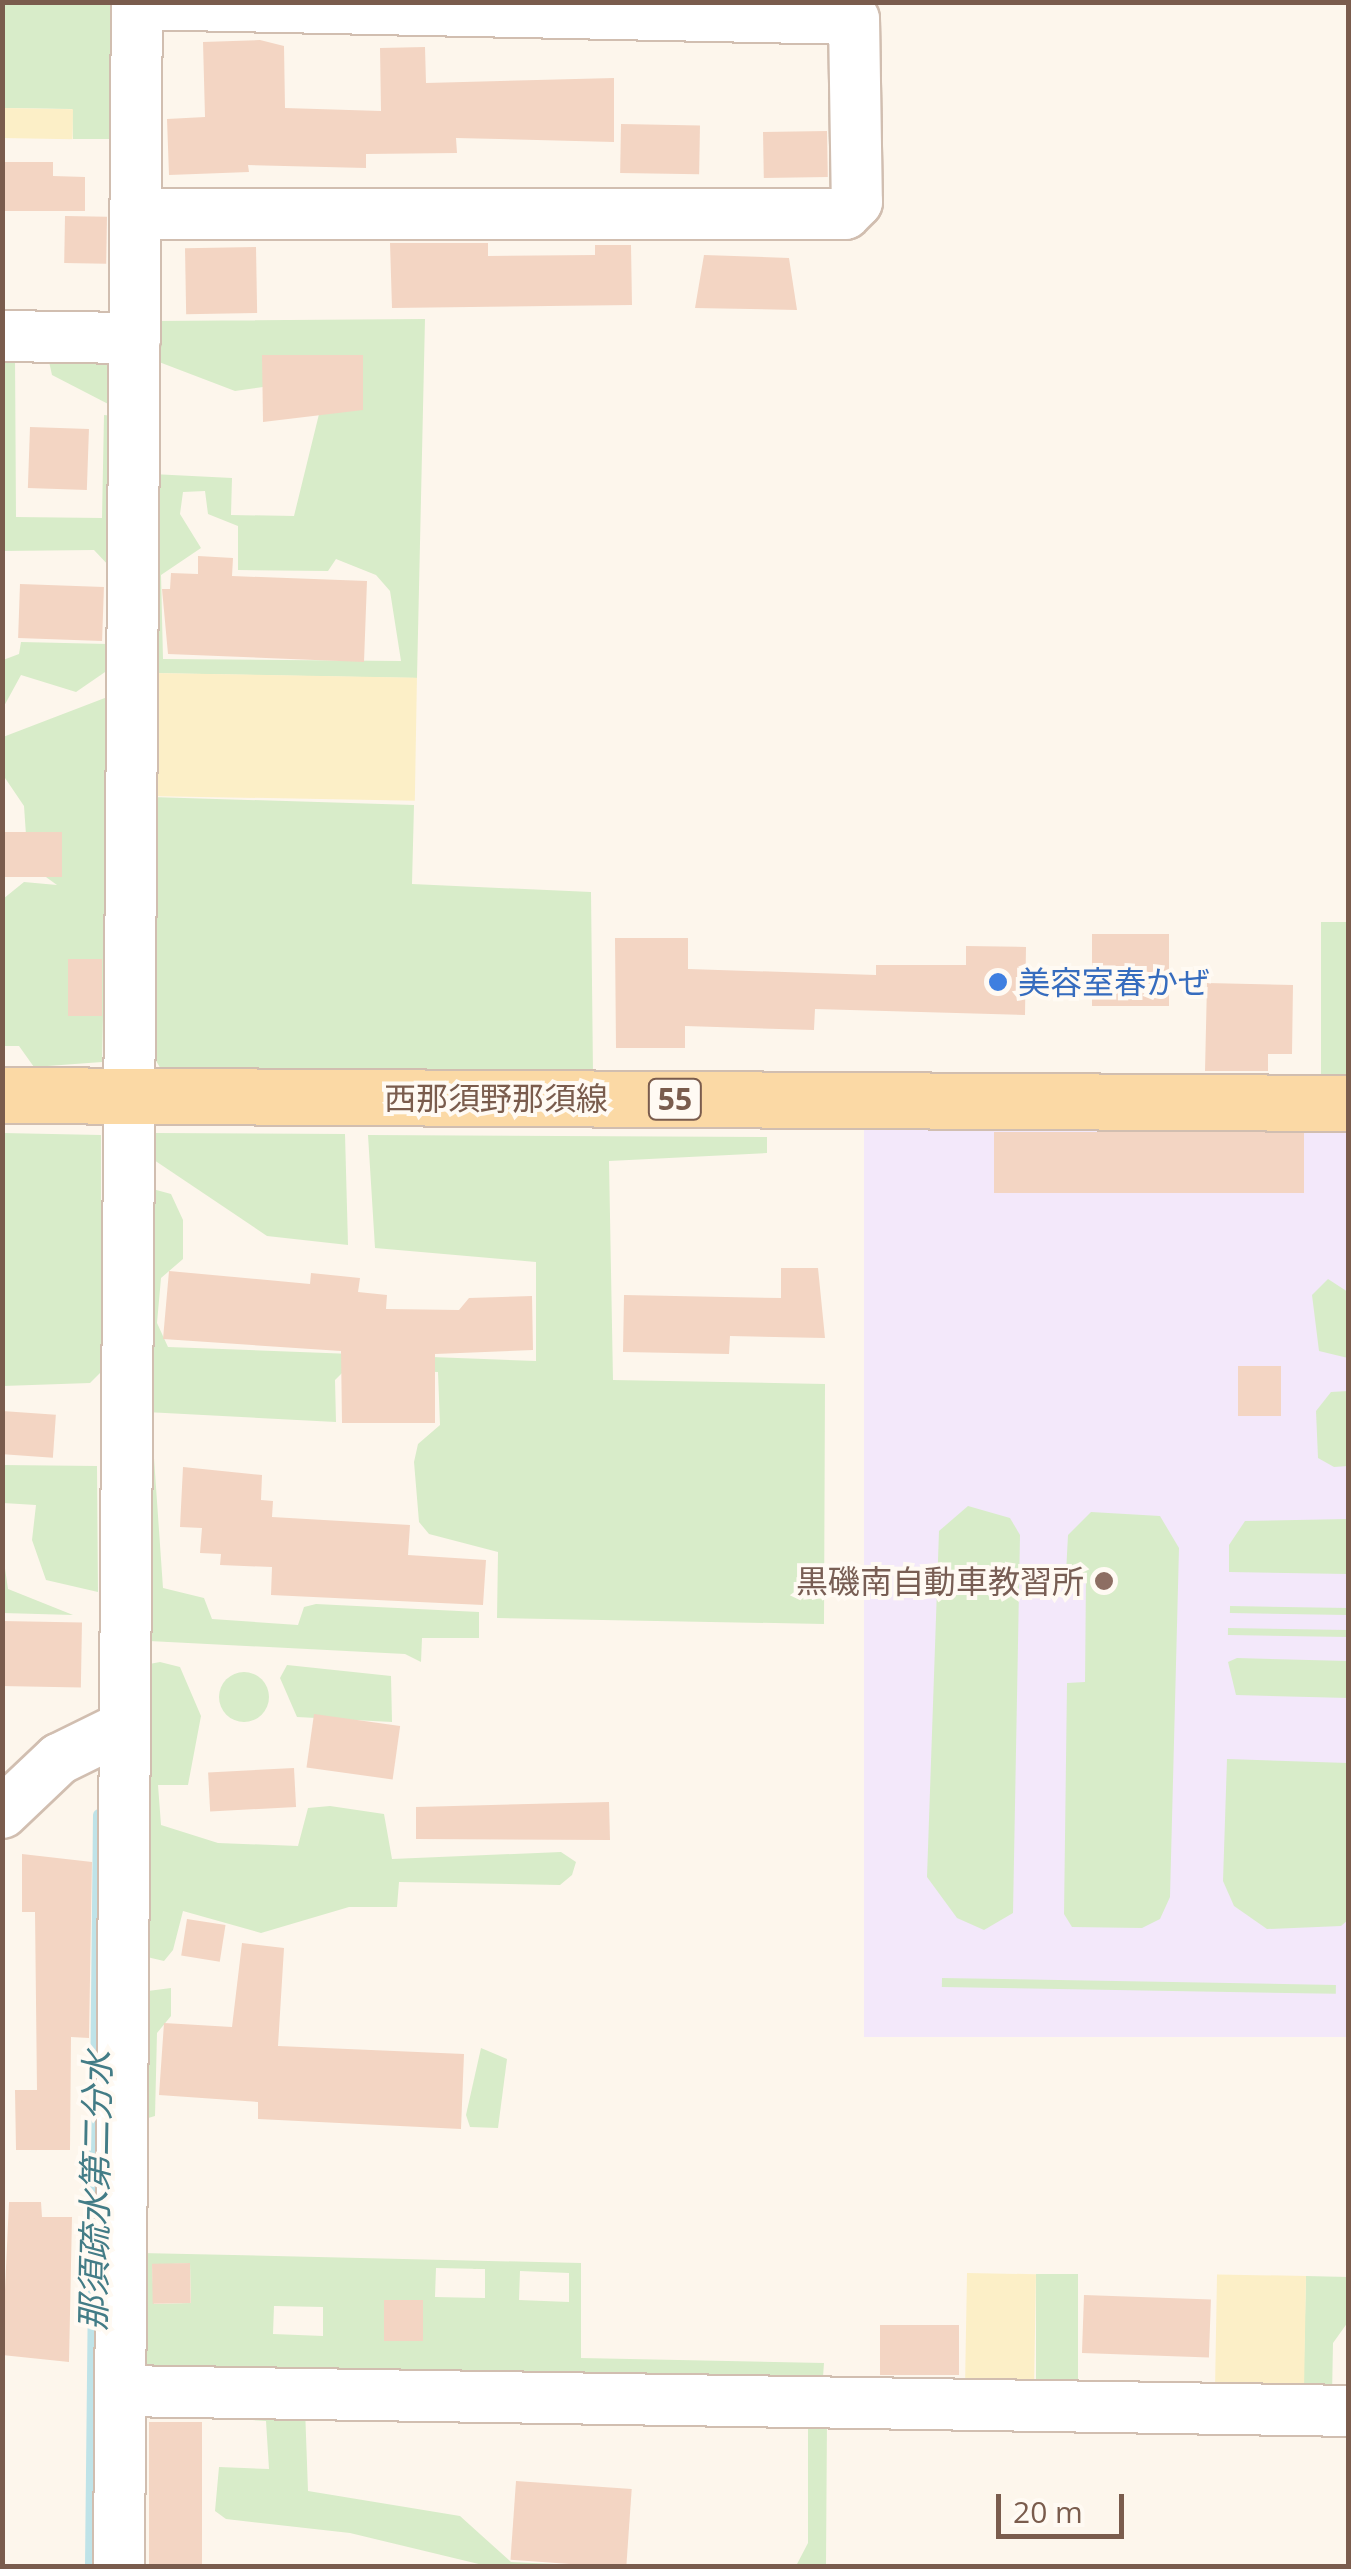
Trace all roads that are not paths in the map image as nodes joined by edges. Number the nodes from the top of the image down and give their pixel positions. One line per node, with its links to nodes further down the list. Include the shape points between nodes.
1 (138, 4): 2 (street); 2 (street, via 854,19 857,202 844,214)
2 (140, 214): 4 (street)
3 (2, 336): 4 (street)
4 (135, 338): 6 (street)
5 (2, 1095): 6 (main road, 西那須野那須線 / 55)
6 (127, 1096): 7 (main road, 西那須野那須線 / 55); 8 (street)
7 (1348, 1102)
8 (120, 1728): 9 (street, via 60,1759); 10 (street)
9 (2, 1813)
10 (121, 2391): 11 (street); 12 (street)
11 (1348, 2411)
12 (119, 2566)

